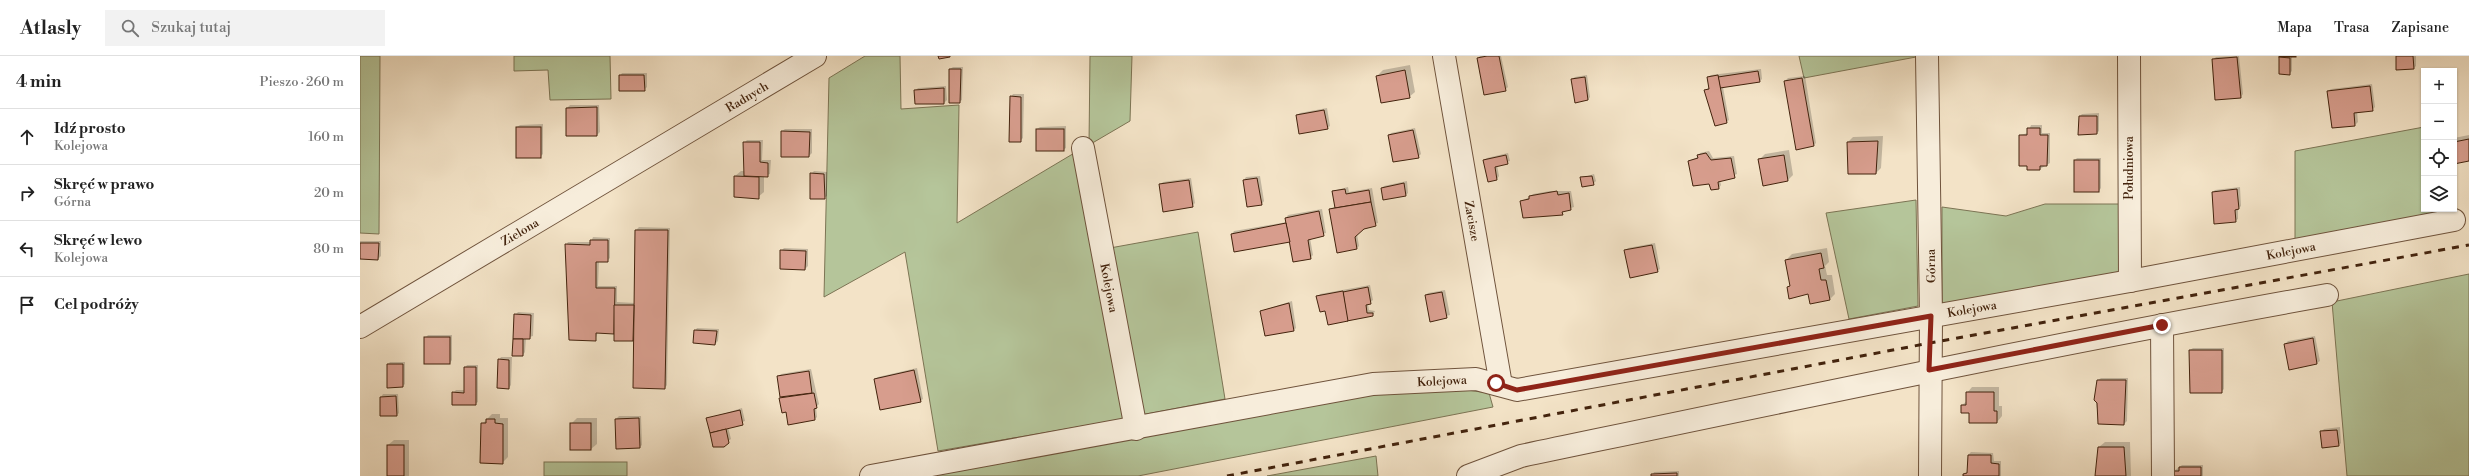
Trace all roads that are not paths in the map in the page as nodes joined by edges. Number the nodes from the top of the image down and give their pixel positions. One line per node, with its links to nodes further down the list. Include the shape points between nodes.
1 (815, 56): 5 (street, Radnych)
2 (1444, 56): 14 (street, Zacisze)
3 (1927, 56): 10 (street, Górna)
4 (2129, 56): 8 (street, Południowa)
5 (679, 136): 12 (street, Zielona)
6 (1083, 148): 15 (street, Kolejowa)
7 (2454, 220): 8 (street, Kolejowa)
8 (2130, 281): 10 (street, Kolejowa)
9 (2328, 296): 11 (street)
10 (1931, 316): 13 (street, Górna); 14 (street, Kolejowa, via 1517,390)
11 (2162, 325): 13 (street); 20 (street)
12 (360, 327)
13 (1929, 370): 16 (street); 19 (street, Górna)
14 (1501, 385): 15 (street, Kolejowa, via 1476,379 1373,384)
15 (1136, 429): 17 (street, Kolejowa)
16 (1521, 466): 18 (street)
17 (871, 476)
18 (1468, 476)
19 (1930, 476)
20 (2163, 476)

